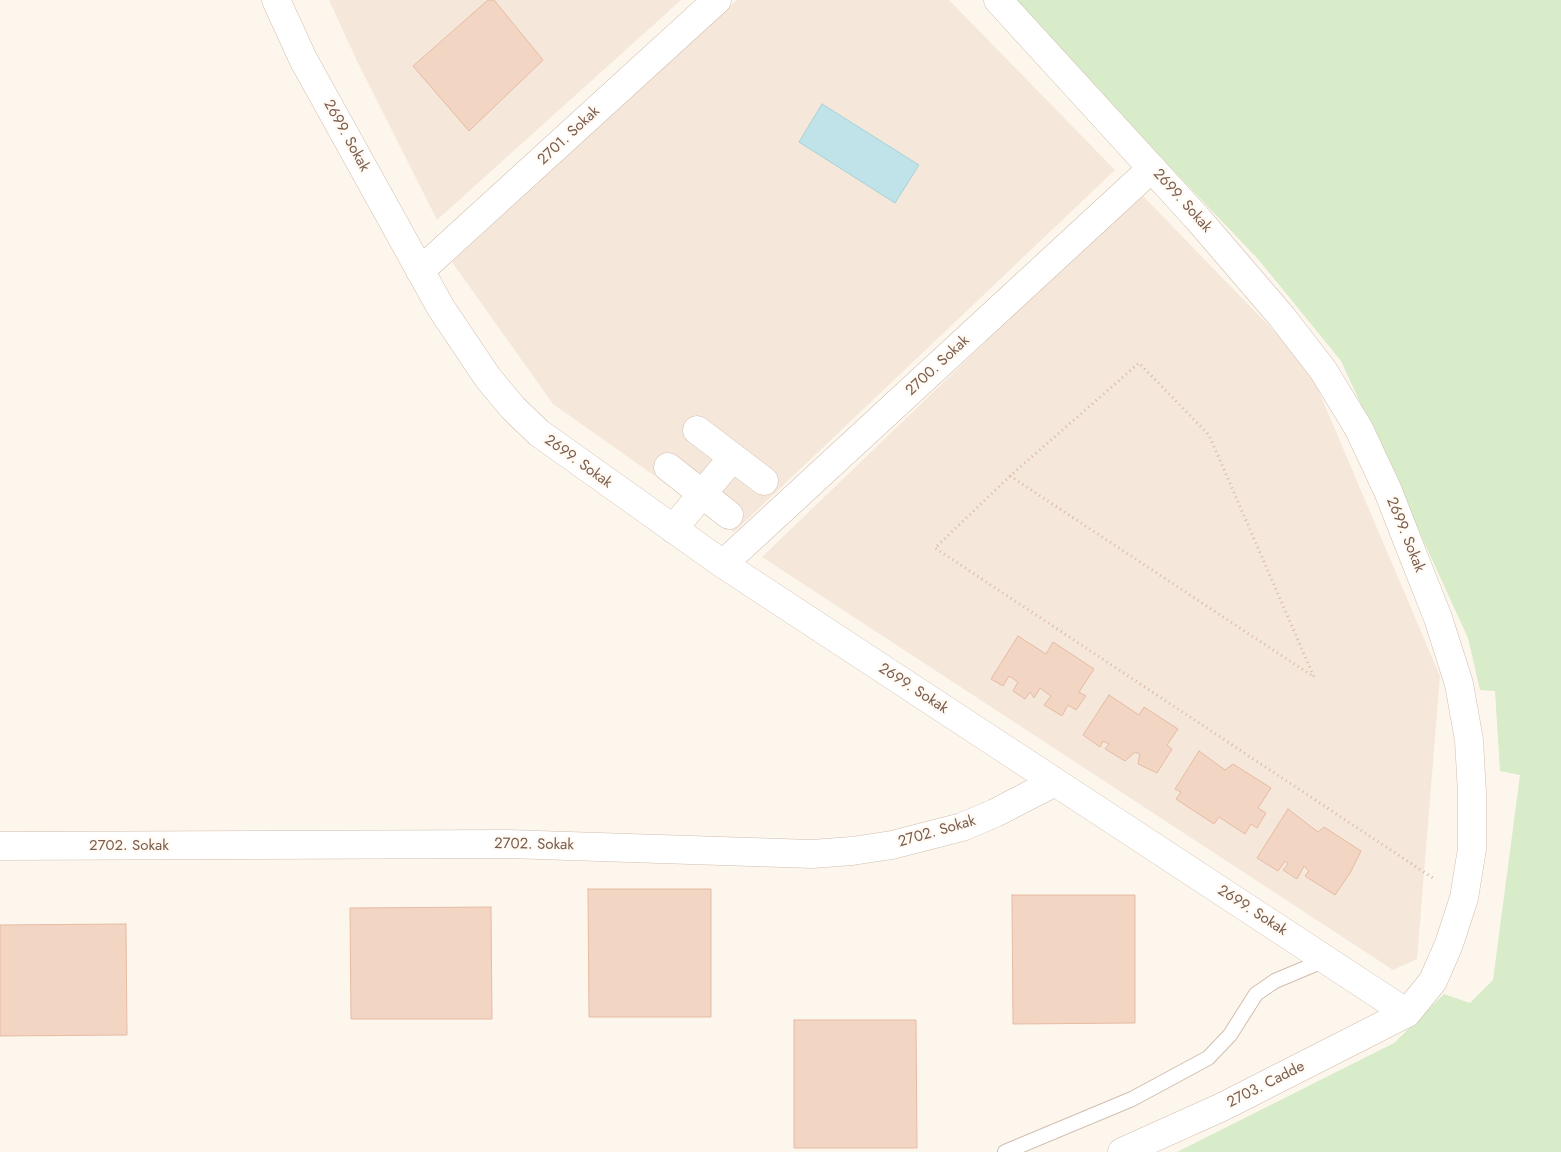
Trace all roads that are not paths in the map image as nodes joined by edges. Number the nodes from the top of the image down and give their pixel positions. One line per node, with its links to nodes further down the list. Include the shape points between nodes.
1 (276, 0): 5 (street, 2699. Sokak, via 303,60)
2 (717, 0): 5 (street, 2701. Sokak)
3 (998, 0): 4 (street, 2699. Sokak)
4 (1152, 168): 13 (street, 2700. Sokak); 17 (street, 2699. Sokak, via 1282,316 1323,370 1359,429 1388,491 1460,684 1469,740 1472,793 1472,849 1464,898 1433,981)
5 (420, 272): 12 (street, 2699. Sokak, via 466,346 513,408 539,433)
6 (697, 430): 7 (street)
7 (733, 457): 9 (street); 10 (street)
8 (668, 466): 10 (street)
9 (764, 481)
10 (703, 494): 11 (street); 12 (street)
11 (729, 515)
12 (674, 530): 13 (street, 2699. Sokak)
13 (723, 564): 14 (street, 2699. Sokak)
14 (1055, 782): 15 (street, 2702. Sokak, via 962,827 892,845 812,854 508,844); 16 (street, 2699. Sokak)
15 (0, 846)
16 (1325, 960): 17 (street, 2699. Sokak); 18 (lane, via 1275,981 1256,994 1230,1035 1208,1058 1132,1099)
17 (1406, 1013): 19 (street, 2703. Cadde, via 1222,1107)
18 (1005, 1152)
19 (1122, 1152)

